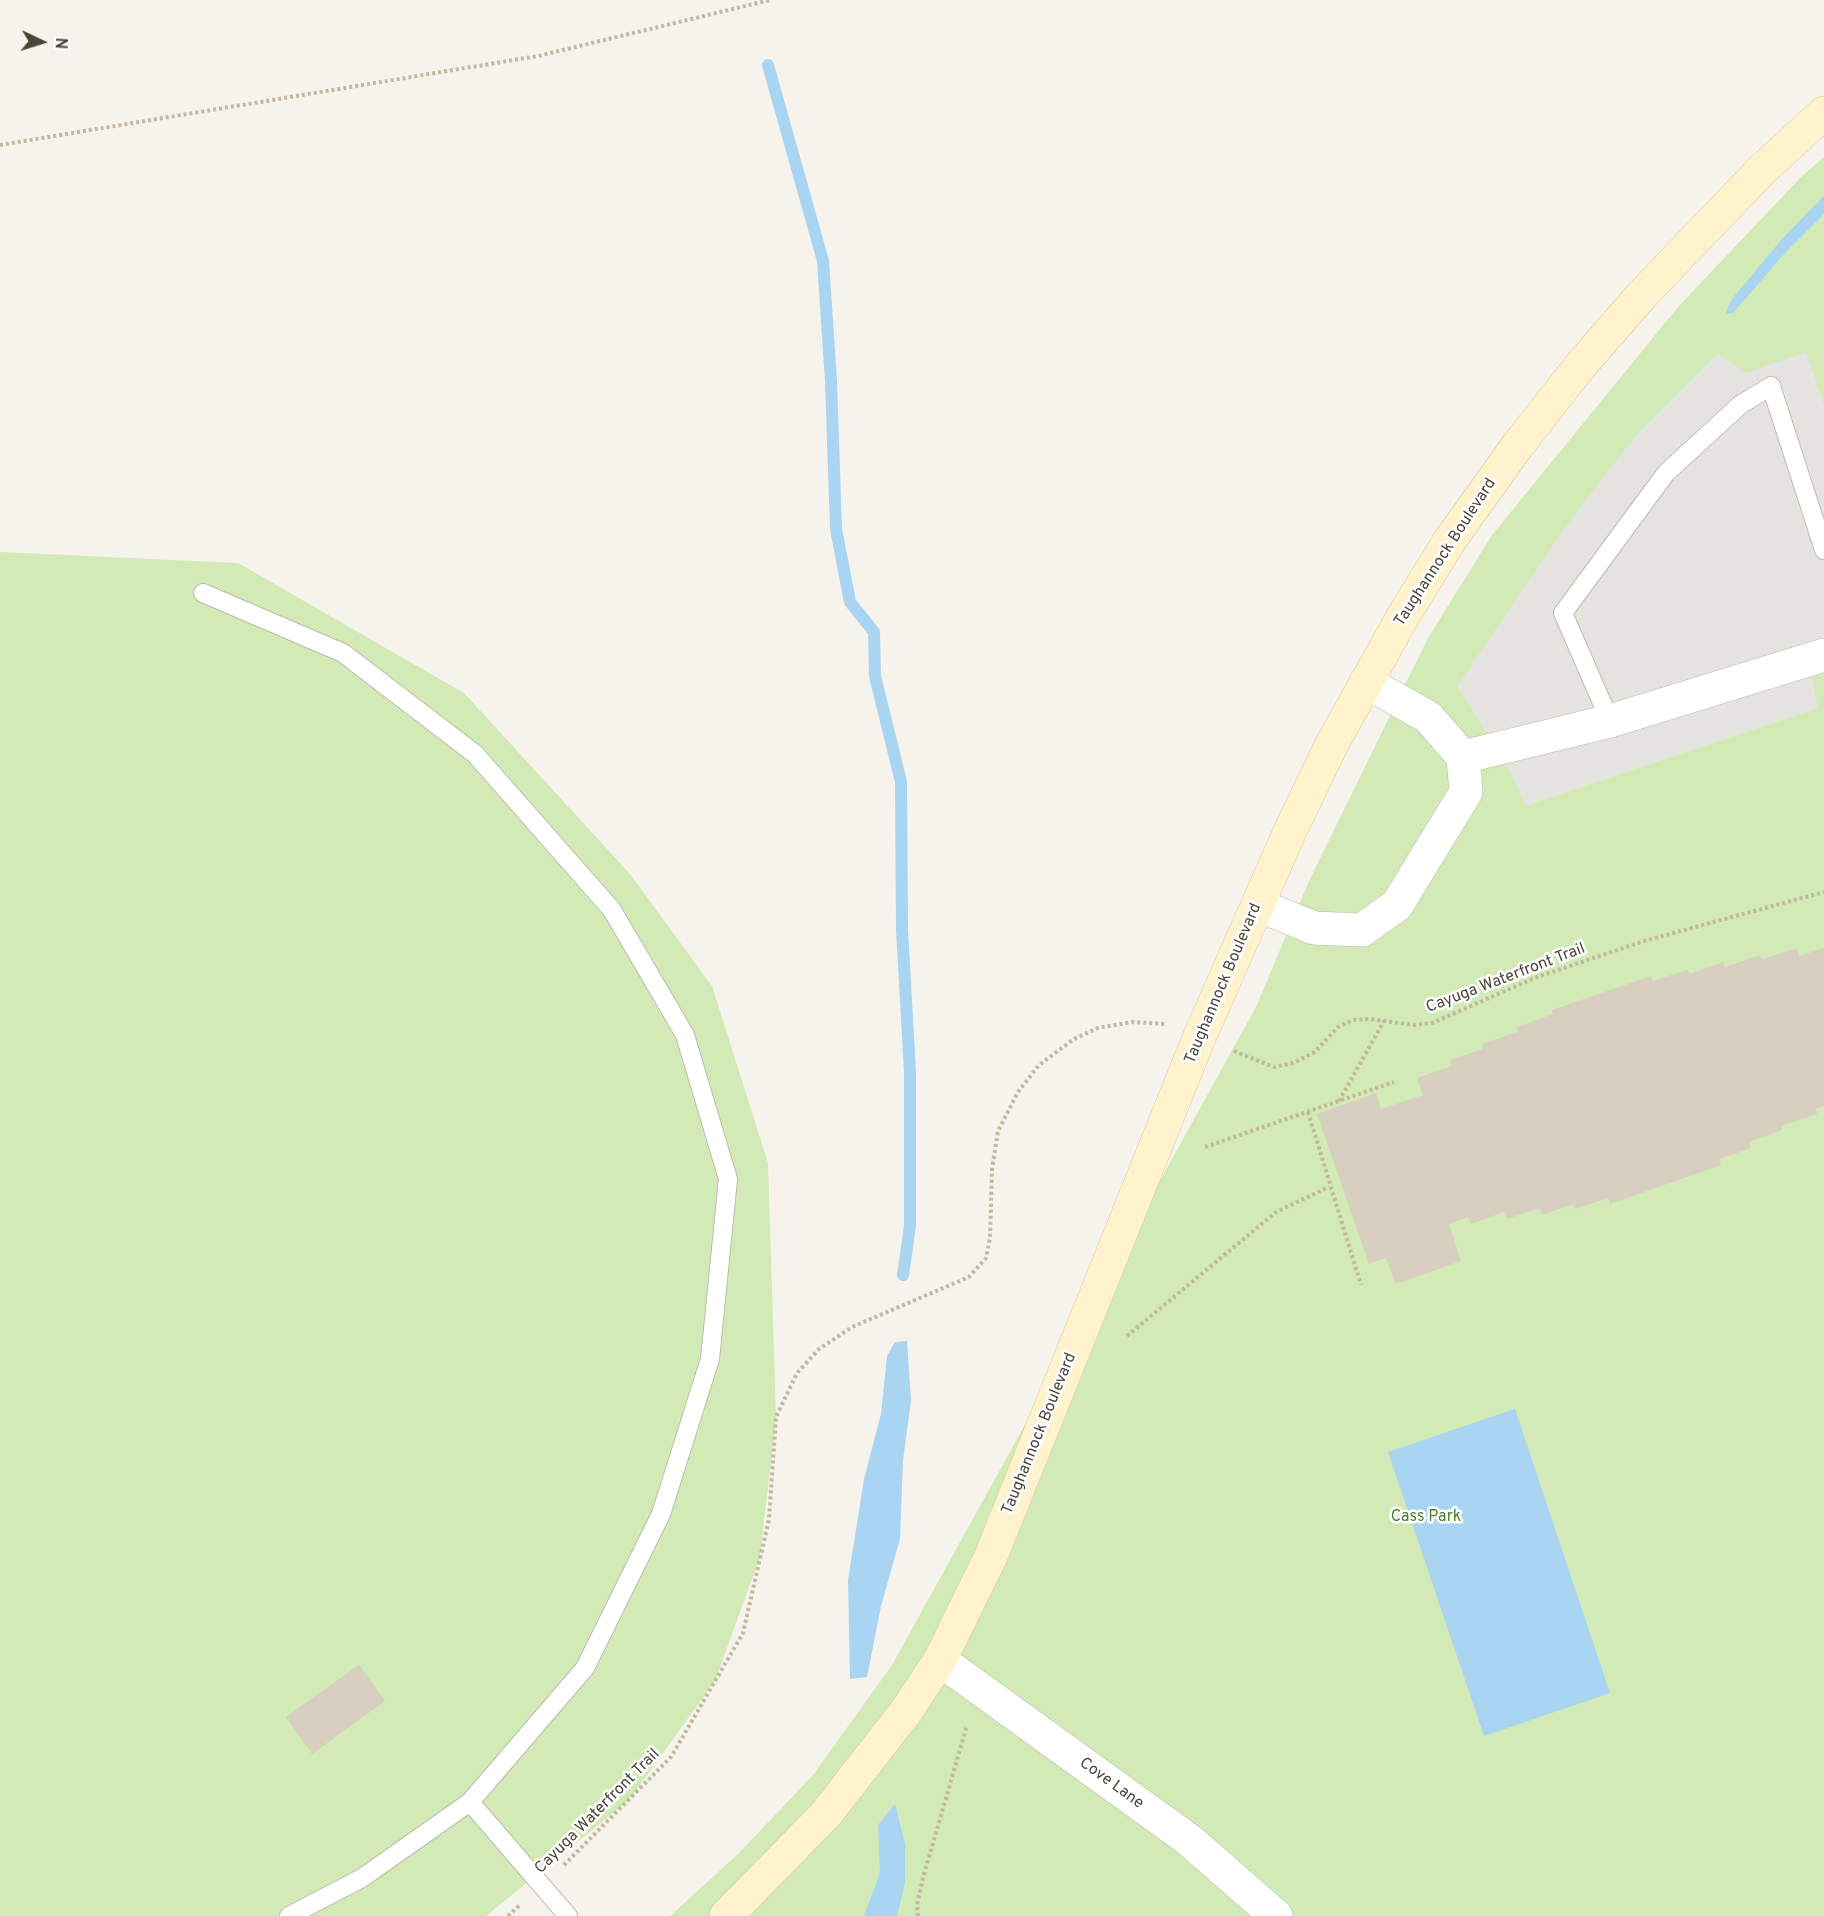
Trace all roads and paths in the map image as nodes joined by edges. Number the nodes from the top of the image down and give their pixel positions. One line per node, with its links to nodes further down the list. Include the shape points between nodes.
1 (770, 0): 3 (path, via 538,57)
2 (1824, 113): 7 (main road, Taughannock Boulevard, via 1707,227 1581,365 1450,540)
3 (0, 146)
4 (1824, 550): 8 (lane, via 1771,387 1740,405 1666,473 1563,613)
5 (203, 593): 24 (lane, via 343,653 475,754 612,909 685,1035 728,1179 710,1359 661,1514 585,1668)
6 (1824, 655): 8 (street)
7 (1366, 682): 9 (street, via 1428,717); 11 (main road, Taughannock Boulevard)
8 (1610, 721): 9 (street)
9 (1464, 757): 11 (street, via 1466,792 1397,905 1380,918 1362,930 1314,928)
10 (1824, 892): 12 (path, Cayuga Waterfront Trail, via 1634,945 1537,977 1432,1023)
11 (1257, 905): 22 (main road, Taughannock Boulevard, via 1199,1038 990,1556)
12 (1384, 1021): 14 (path, Cayuga Waterfront Trail, via 1353,1020 1338,1027 1315,1052 1293,1063 1274,1067); 16 (path)
13 (1168, 1024): 25 (path, Cayuga Waterfront Trail, via 1132,1022 1098,1028 1074,1039 1039,1065 1018,1092 998,1131 986,1258 969,1277 852,1327 819,1349 797,1373 776,1417 769,1519 742,1633 671,1757)
14 (1242, 1054)
15 (1394, 1082): 16 (path)
16 (1339, 1101): 17 (path)
17 (1308, 1112): 18 (path); 19 (path)
18 (1205, 1147)
19 (1329, 1187): 20 (path); 21 (path, via 1276,1212)
20 (1361, 1286)
21 (1127, 1336)
22 (940, 1660): 29 (main road, Taughannock Boulevard, via 907,1710 826,1814); 31 (street, Cove Lane, via 1189,1840)
23 (967, 1724): 30 (path, via 923,1878)
24 (470, 1802): 25 (lane); 26 (lane, via 362,1878)
25 (542, 1885): 27 (path, Cayuga Waterfront Trail); 28 (lane)
26 (289, 1916)
27 (508, 1916)
28 (568, 1916)
29 (726, 1916)
30 (918, 1916)
31 (1276, 1916)

